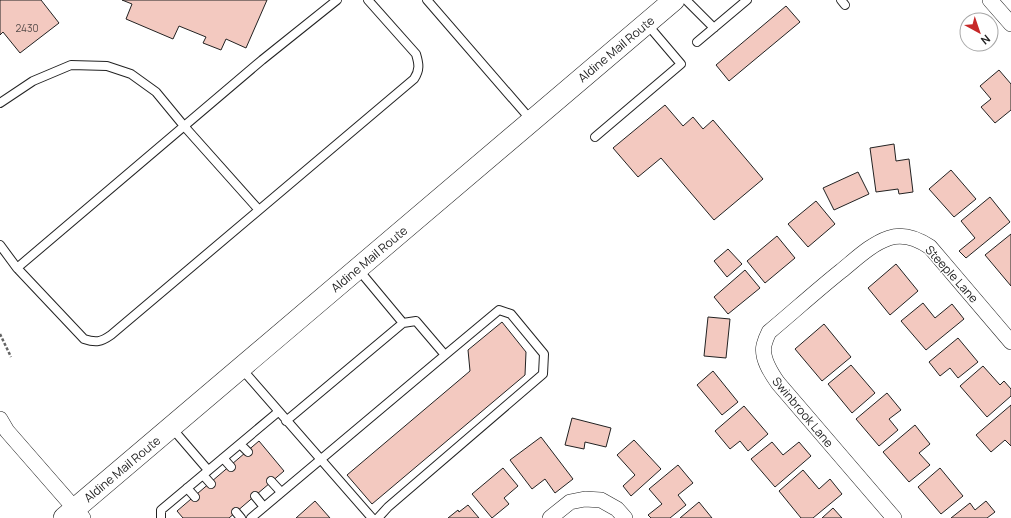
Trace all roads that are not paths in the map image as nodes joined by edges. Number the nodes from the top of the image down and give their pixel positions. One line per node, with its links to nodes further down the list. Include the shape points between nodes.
1 (337, 0): 14 (lane)
2 (368, 0): 16 (lane, via 416,54 418,73)
3 (427, 0): 13 (lane)
4 (674, 0): 8 (main road, Aldine Mail Route)
5 (686, 0): 10 (lane)
6 (747, 0): 10 (lane)
7 (990, 0): 9 (street)
8 (647, 24): 13 (main road, Aldine Mail Route); 15 (lane, via 681,64)
9 (1011, 24)
10 (714, 28): 11 (lane)
11 (697, 42)
12 (0, 103): 14 (lane, via 33,81 71,65 107,66 131,74 156,92)
13 (532, 121): 19 (main road, Aldine Mail Route)
14 (184, 126): 16 (lane); 18 (lane)
15 (595, 137)
16 (259, 210): 18 (lane, via 104,340 94,342 84,339)
17 (0, 245): 18 (lane)
18 (17, 268)
19 (358, 269): 21 (lane); 24 (main road, Aldine Mail Route)
20 (822, 286): 22 (street, Steeple Lane, via 868,249 889,238 911,237 930,247); 49 (street, Swinbrook Lane, via 769,332 763,346 765,360 778,383)
21 (403, 323): 23 (lane, via 416,321); 27 (lane)
22 (1011, 342)
23 (445, 355): 32 (lane); 46 (lane, via 499,310 511,314 544,354 543,374)
24 (240, 368): 25 (lane); 28 (main road, Aldine Mail Route)
25 (278, 412): 27 (lane); 29 (lane)
26 (0, 419): 42 (street)
27 (286, 421): 32 (lane)
28 (171, 427): 34 (lane); 42 (main road, Aldine Mail Route)
29 (240, 444): 30 (lane); 31 (lane)
30 (248, 452)
31 (223, 458): 33 (lane); 34 (lane)
32 (320, 460): 38 (lane); 45 (lane)
33 (231, 468)
34 (206, 472): 36 (lane); 37 (lane)
35 (271, 481): 38 (lane)
36 (211, 484)
37 (187, 488): 40 (lane); 43 (lane, via 161,510)
38 (281, 492): 41 (lane)
39 (255, 496): 41 (lane)
40 (195, 497)
41 (264, 507): 44 (lane)
42 (74, 515)
43 (161, 518)
44 (251, 518)
45 (372, 518)
46 (378, 518)
47 (550, 518): 48 (street, via 570,502 585,499 601,500 617,509)
48 (625, 518)
49 (894, 518)

